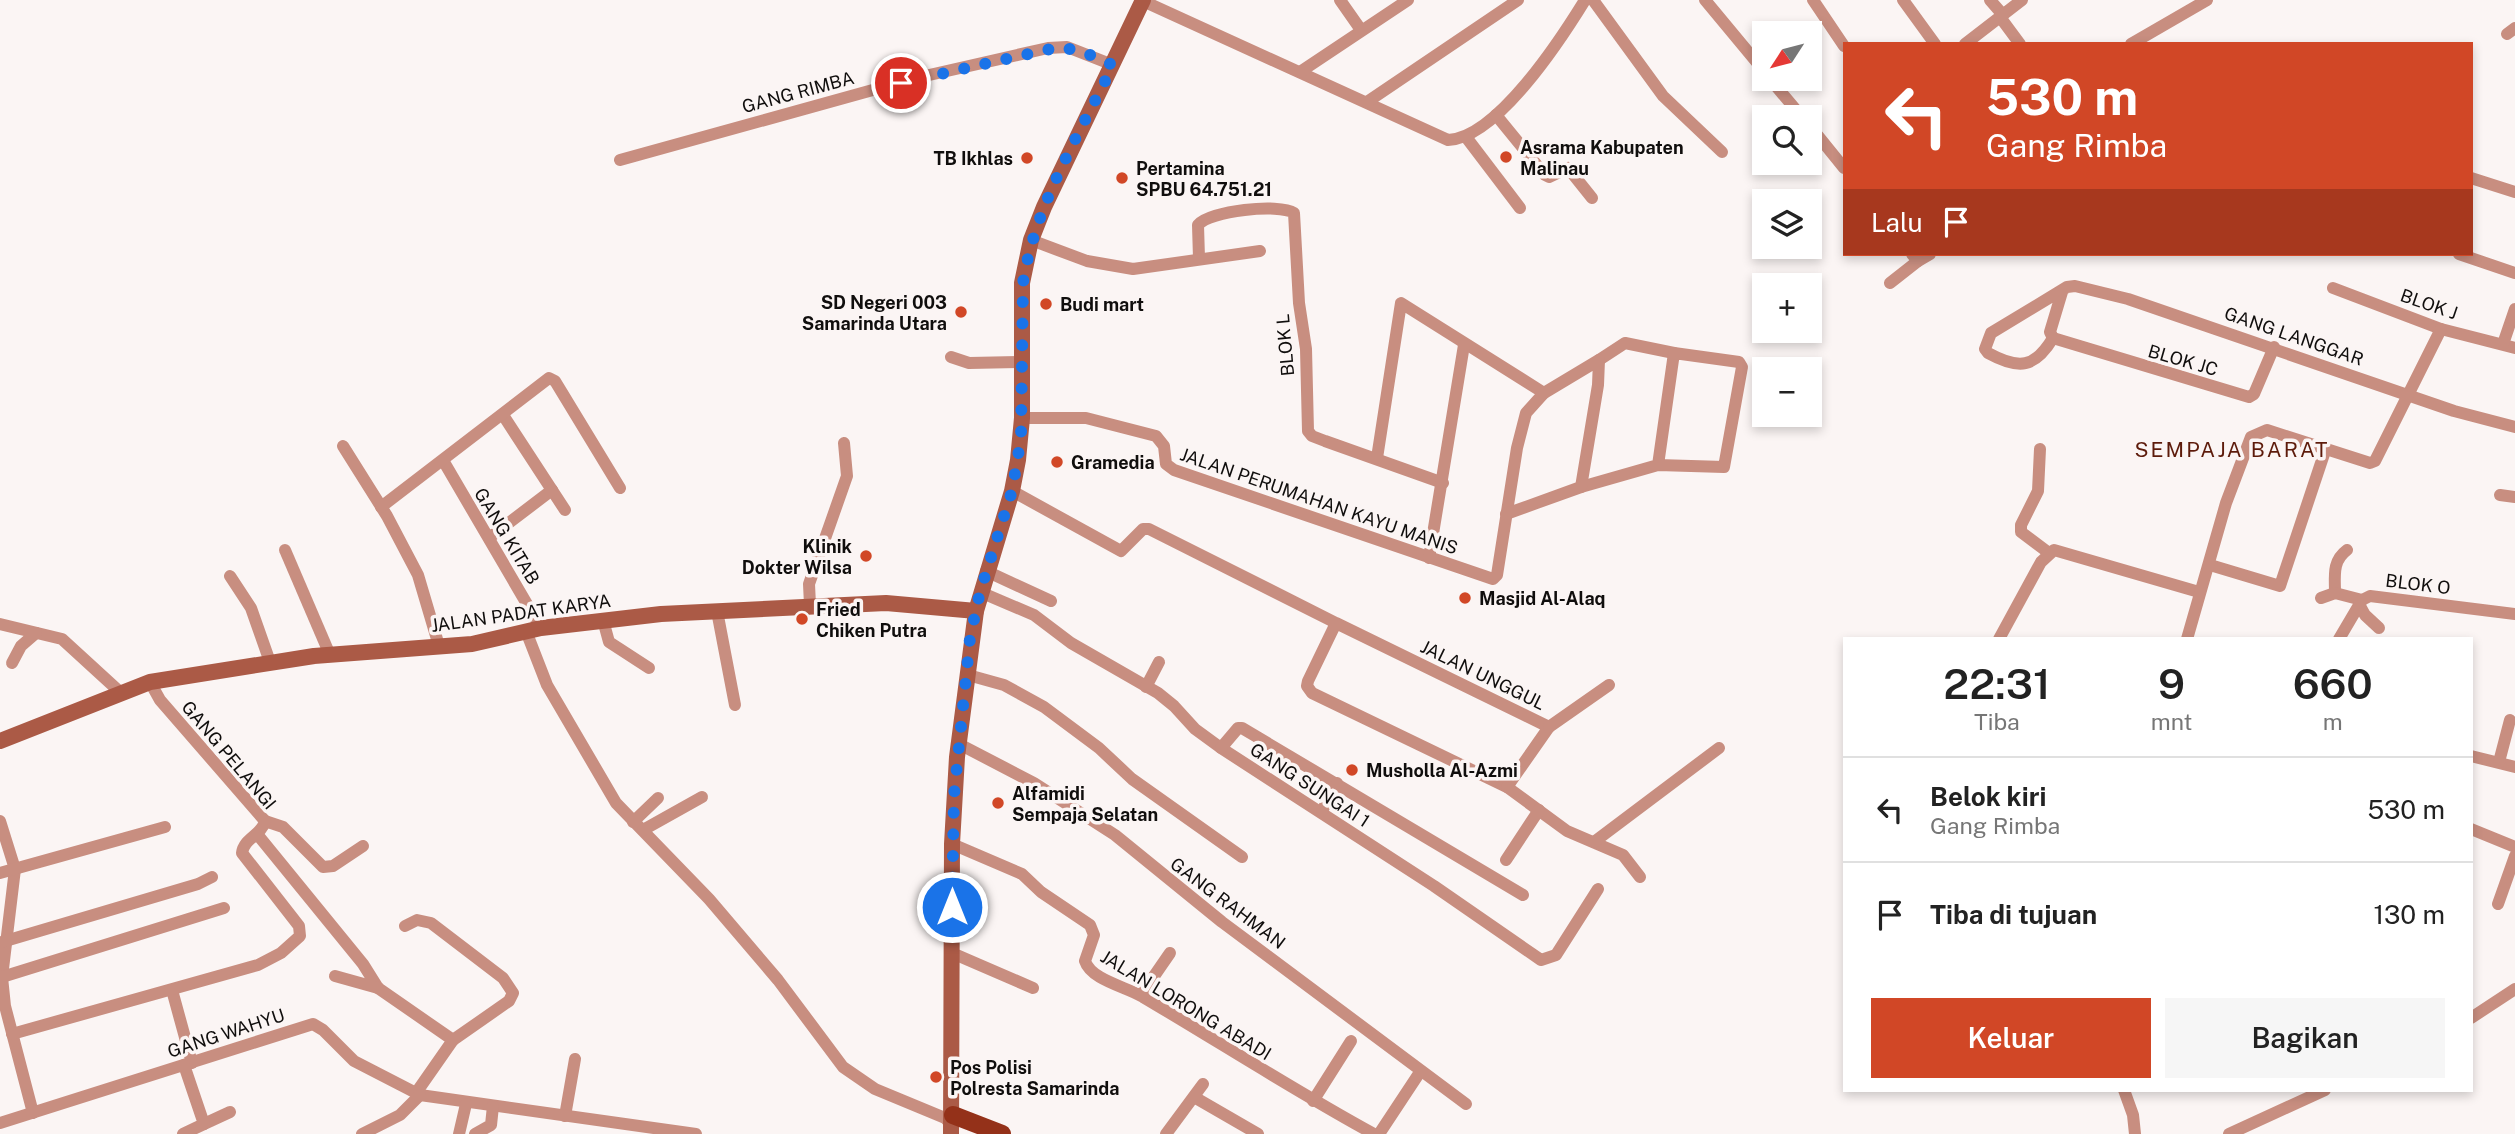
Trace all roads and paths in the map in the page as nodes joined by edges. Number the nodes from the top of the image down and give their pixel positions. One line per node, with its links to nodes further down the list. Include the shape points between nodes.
1 (1143, 0): 21 (main road); 22 (street)
2 (1340, 0): 14 (street)
3 (1408, 0): 14 (street)
4 (1518, 0): 24 (street)
5 (1585, 0): 26 (street, via 1567,29)
6 (1593, 0): 29 (street, via 1663,96)
7 (1706, 0): 20 (street)
8 (1813, 0): 19 (street)
9 (1903, 0): 15 (street)
10 (1990, 0): 13 (street)
11 (2022, 0): 13 (street)
12 (2207, 0): 18 (street)
13 (2001, 16): 16 (street); 17 (street)
14 (1362, 30): 22 (street)
15 (1934, 42)
16 (1968, 42)
17 (2019, 42)
18 (2134, 42)
19 (1843, 45)
20 (1752, 56)
21 (1113, 65): 30 (street, GANG RIMBA, via 1067,47 1048,48 916,78); 36 (main road)
22 (1300, 72): 24 (street)
23 (1780, 91): 25 (street)
24 (1367, 102): 27 (street, via 1439,138)
25 (1792, 105)
26 (1496, 115): 27 (street); 34 (street, via 1545,175 1568,168)
27 (1466, 136): 35 (street)
28 (1822, 141): 31 (street)
29 (1721, 152)
30 (620, 160)
31 (1843, 167)
32 (2473, 179): 33 (street)
33 (2515, 192)
34 (1592, 198)
35 (1520, 208)
36 (1031, 240): 40 (street, via 1087,261 1133,269); 54 (main road, via 1023,283)
37 (1260, 251): 40 (street)
38 (1914, 256): 42 (street)
39 (2465, 256): 41 (street)
40 (1199, 258): 64 (street, BLOK L, via 1198,225 1202,219 1264,209 1294,214 1306,349 1307,422 1318,439)
41 (2515, 273)
42 (1890, 283)
43 (2333, 288): 46 (street, BLOK J)
44 (2062, 292): 47 (street, via 2050,332); 47 (street, via 1991,333 1985,349 2019,365 2030,364 2042,356); 50 (street, GANG LANGGAR, via 2071,285 2128,299)
45 (2515, 309): 49 (street)
46 (2441, 329): 49 (street, BLOK J); 56 (street)
47 (2053, 338): 50 (street, BLOK JC, via 2249,397)
48 (1464, 345): 55 (street); 64 (street, via 1401,303); 67 (street)
49 (2509, 346)
50 (2274, 347): 56 (street, GANG LANGGAR)
51 (1674, 353): 53 (street, via 1625,344); 66 (street); 66 (street, via 1736,360 1742,367 1726,465 1720,469)
52 (951, 357): 54 (street, via 969,363)
53 (1599, 360): 55 (street); 68 (street)
54 (1022, 362): 58 (main road)
55 (1544, 393): 76 (street, JALAN PERUMAHAN KAYU MANIS, via 1526,413)
56 (2408, 395): 59 (street, GANG LANGGAR); 62 (street, via 2375,461)
57 (503, 415): 65 (street); 69 (street, via 539,384 552,379); 70 (street)
58 (1022, 418): 71 (main road); 81 (street, JALAN PERUMAHAN KAYU MANIS, via 1086,418 1156,436 1170,468)
59 (2515, 427)
60 (844, 443): 91 (street, via 846,476 809,584)
61 (343, 446): 74 (street)
62 (2326, 448): 82 (street, via 2267,429 2251,437); 82 (street, via 2280,586)
63 (2040, 449): 80 (street, via 2038,491 2021,532)
64 (1377, 458): 67 (street)
65 (443, 462): 74 (street); 77 (street, GANG KITAB)
66 (1658, 465): 68 (street)
67 (1443, 483): 81 (street)
68 (1581, 487): 76 (street)
69 (620, 488)
70 (552, 490): 75 (street); 77 (street)
71 (1012, 491): 83 (main road); 96 (street, JALAN UNGGUL, via 1121,551 1143,529 1149,529)
72 (2500, 495): 73 (street)
73 (2515, 497)
74 (382, 508): 104 (street, via 422,586)
75 (565, 510)
76 (1506, 514): 81 (street, JALAN PERUMAHAN KAYU MANIS, via 1493,579)
77 (489, 538): 99 (street, GANG KITAB)
78 (285, 550): 105 (street)
79 (2347, 550): 87 (street, via 2335,565)
80 (2049, 553): 86 (street, via 2054,550); 101 (street)
81 (1429, 558)
82 (2210, 560): 86 (street)
83 (986, 572): 85 (main road); 89 (street)
84 (230, 576): 107 (street, via 251,608)
85 (980, 592): 93 (main road); 113 (street, GANG SUNGAI 1, via 1034,615 1071,643)
86 (2199, 592): 102 (street)
87 (2335, 593): 88 (street); 90 (street, BLOK O)
88 (2321, 598)
89 (1051, 601)
90 (2360, 602): 94 (street, BLOK O, via 2378,597); 98 (street, via 2365,615); 103 (street)
91 (810, 604): 92 (main road, JALAN PADAT KARYA); 93 (main road, JALAN PADAT KARYA, via 909,603)
92 (717, 611): 95 (main road, JALAN PADAT KARYA); 115 (street)
93 (976, 611): 110 (main road)
94 (2515, 614)
95 (603, 620): 99 (main road, JALAN PADAT KARYA); 109 (street, via 609,642)
96 (1336, 623): 117 (street, JALAN UNGGUL); 126 (street, via 1308,690)
97 (0, 624): 100 (street)
98 (2379, 628)
99 (533, 630): 104 (main road, JALAN PADAT KARYA); 133 (street, GANG KITAB, via 556,701 609,795)
100 (36, 633): 106 (street, via 21,646); 114 (street, via 62,639)
101 (2000, 637)
102 (2188, 637)
103 (2340, 637)
104 (439, 646): 105 (main road, JALAN PADAT KARYA)
105 (330, 655): 107 (main road, JALAN PADAT KARYA)
106 (12, 663)
107 (270, 663): 111 (main road, JALAN PADAT KARYA)
108 (1158, 663): 113 (street)
109 (649, 668)
110 (968, 676): 119 (main road); 142 (street, via 1004,685 1044,707 1100,748 1132,779)
111 (150, 682): 114 (main road, JALAN PADAT KARYA); 132 (street, GANG PELANGI, via 160,700)
112 (1609, 685): 117 (street)
113 (1146, 687): 120 (street, GANG SUNGAI 1)
114 (121, 693): 118 (main road, JALAN PADAT KARYA)
115 (735, 705)
116 (2510, 720): 123 (street)
117 (1549, 727): 126 (street, JALAN UNGGUL)
118 (0, 741)
119 (959, 744): 138 (main road); 170 (street, GANG RAHMAN, via 1026,778 1115,835)
120 (1221, 748): 125 (street, via 1242,728); 130 (street, GANG SUNGAI 1)
121 (1719, 748): 137 (street)
122 (2473, 756): 123 (street)
123 (2499, 762): 124 (street)
124 (2515, 767)
125 (1337, 783): 130 (street); 149 (street)
126 (1507, 787): 129 (street)
127 (702, 797): 133 (street)
128 (658, 798): 133 (street)
129 (1539, 810): 137 (street, via 1567,831); 143 (street)
130 (1322, 811): 148 (street, GANG SUNGAI 1, via 1541,960 1556,955)
131 (0, 821): 144 (street)
132 (265, 821): 136 (street, GANG PELANGI); 139 (street, via 283,827 327,868)
133 (638, 826): 184 (street, GANG KITAB, via 709,899 843,1066 875,1089)
134 (165, 827): 144 (street)
135 (2473, 830): 140 (street)
136 (257, 834): 158 (street); 160 (street, GANG PELANGI, via 242,853 299,926 300,936 258,965)
137 (1594, 842): 147 (street, via 1623,855)
138 (952, 844): 154 (main road); 161 (street, JALAN LORONG ABADI, via 1022,874 1090,925 1094,935 1087,966)
139 (363, 846)
140 (2515, 846)
141 (2515, 856): 150 (street)
142 (1242, 857)
143 (1506, 860)
144 (15, 869): 145 (street); 153 (street)
145 (0, 873)
146 (212, 877): 153 (street)
147 (1640, 877)
148 (1598, 889)
149 (1523, 895)
150 (2498, 904)
151 (224, 908): 157 (street)
152 (405, 926): 166 (street, via 417,920 431,923 503,978 513,993 509,1001)
153 (3, 941): 157 (street)
154 (952, 953): 159 (street); 184 (main road)
155 (1170, 953): 161 (street)
156 (335, 976): 158 (street)
157 (2, 977): 163 (street)
158 (378, 988): 166 (street)
159 (1033, 988)
160 (172, 990): 165 (street); 169 (street)
161 (1140, 995): 176 (street, JALAN LORONG ABADI)
162 (2513, 995): 164 (street)
163 (2, 1007): 165 (street)
164 (2473, 1017)
165 (12, 1034): 181 (street)
166 (453, 1040): 174 (street)
167 (1351, 1041): 176 (street)
168 (575, 1059): 182 (street)
169 (188, 1064): 174 (street, GANG WAHYU, via 316,1024 354,1061); 181 (street, GANG WAHYU); 185 (street)
170 (1420, 1072): 178 (street, GANG RAHMAN); 196 (street, JALAN LORONG ABADI)
171 (1203, 1084): 175 (street)
172 (2125, 1092): 197 (street)
173 (2321, 1092): 198 (street)
174 (418, 1094): 177 (street, GANG WAHYU); 188 (street, via 400,1115)
175 (1194, 1097): 194 (street); 195 (street)
176 (1313, 1101): 196 (street, JALAN LORONG ABADI)
177 (466, 1104): 179 (street, GANG WAHYU); 189 (street)
178 (1466, 1104)
179 (493, 1106): 182 (street, GANG WAHYU); 190 (street, via 491,1125)
180 (230, 1112): 185 (street)
181 (33, 1113): 183 (street, GANG WAHYU)
182 (565, 1116): 186 (street, GANG WAHYU)
183 (0, 1123)
184 (950, 1123): 192 (main road); 193 (main road)
185 (204, 1124): 187 (street)
186 (610, 1128): 191 (street, GANG WAHYU)
187 (183, 1134)
188 (362, 1134)
189 (458, 1134)
190 (475, 1134)
191 (696, 1134)
192 (974, 1134)
193 (1002, 1134)
194 (1166, 1134)
195 (1258, 1134)
196 (1376, 1134)
197 (2135, 1134)
198 (2229, 1134)

